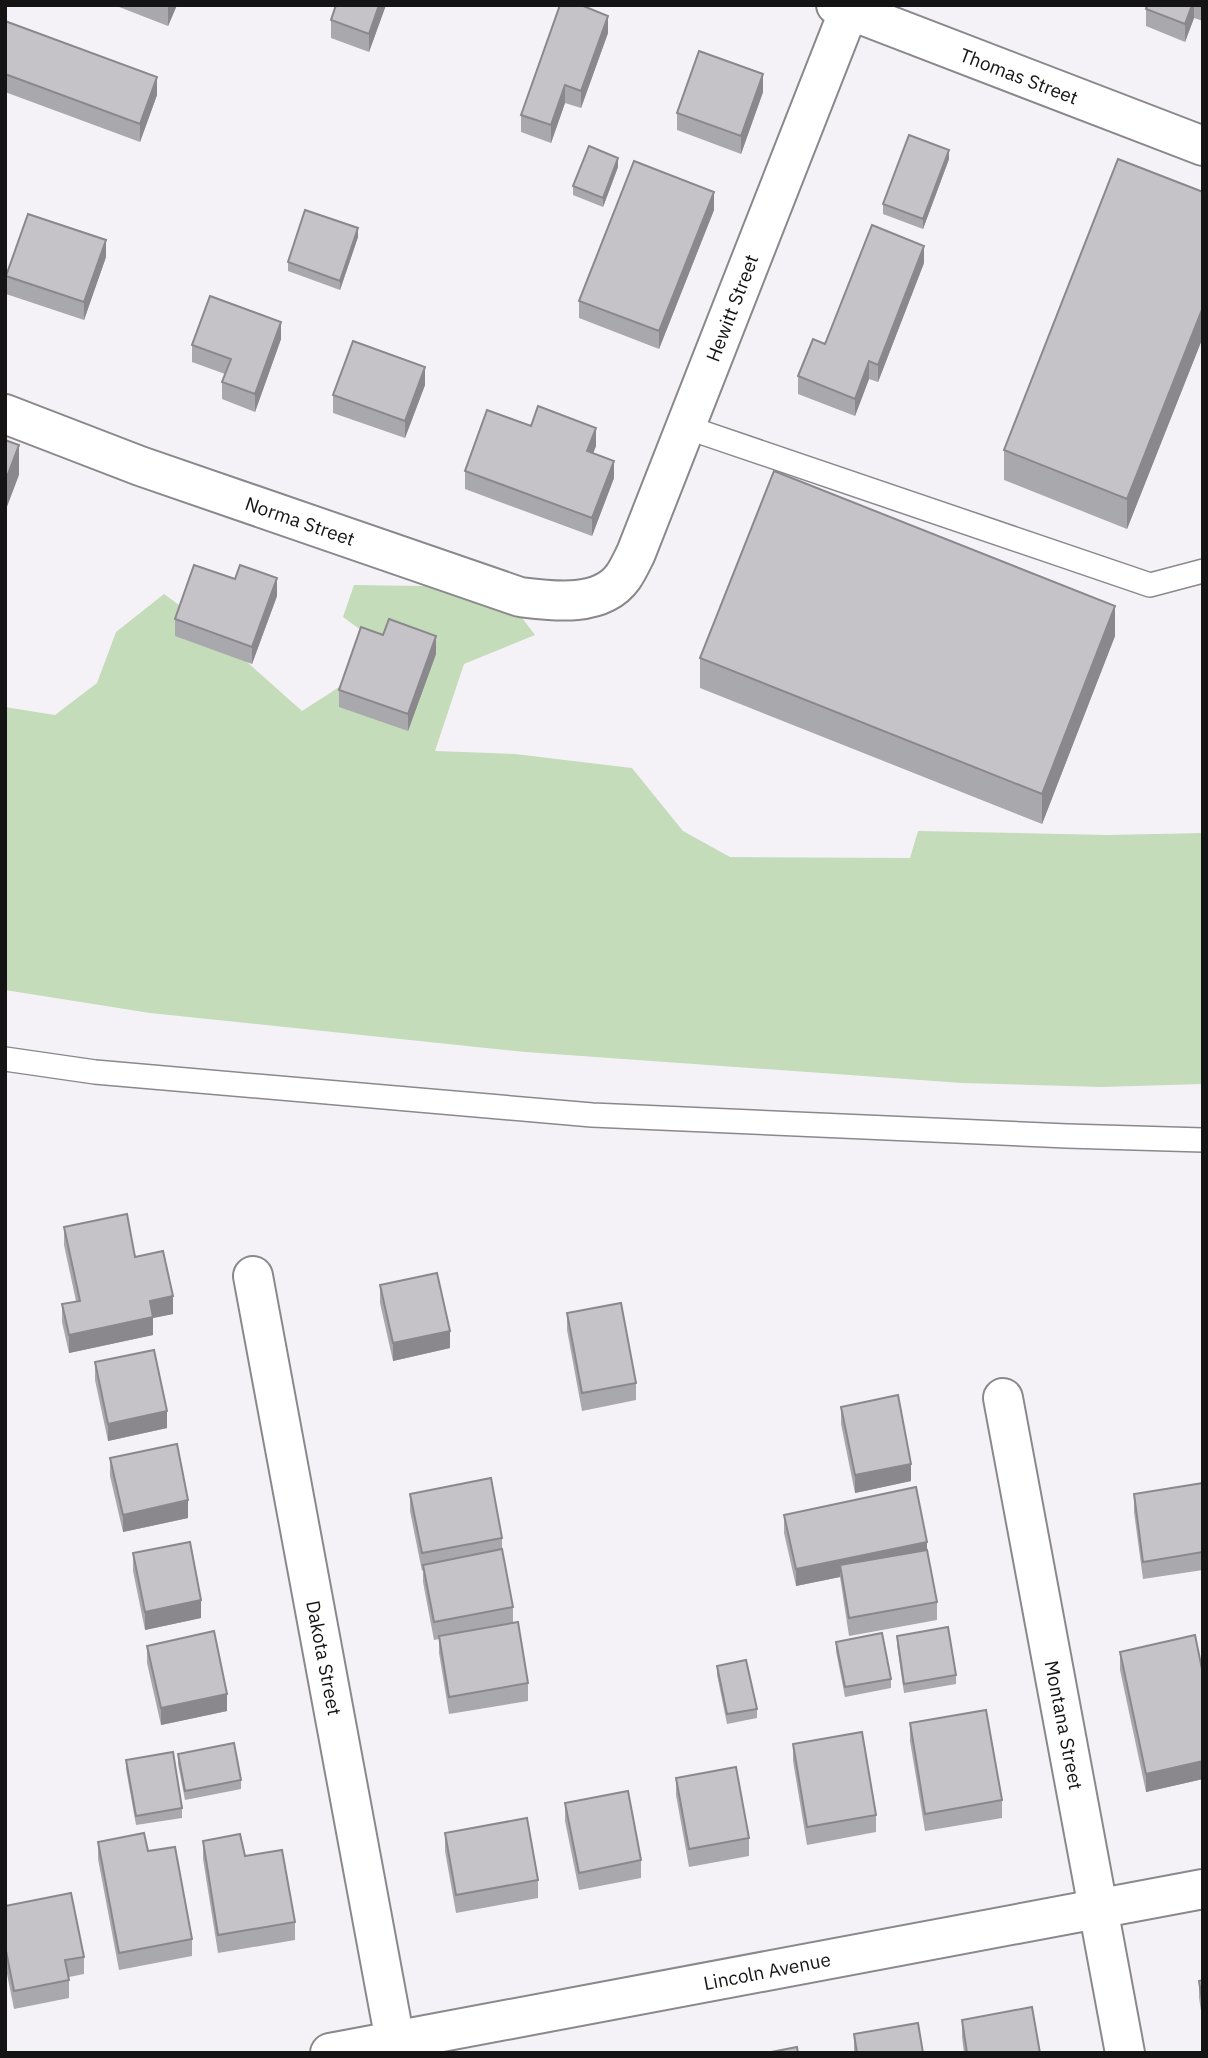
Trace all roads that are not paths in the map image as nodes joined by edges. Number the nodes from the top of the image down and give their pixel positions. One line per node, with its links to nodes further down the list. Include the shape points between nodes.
1 (842, 8): 2 (street, Thomas Street); 4 (street, Hewitt Street)
2 (1203, 146)
3 (5, 414): 6 (street, Norma Street, via 140,466 520,597 560,602)
4 (686, 427): 5 (lane, via 1150,585); 6 (street, Hewitt Street, via 636,553 621,580)
5 (1203, 571)
6 (600, 595)
7 (5, 1059): 8 (lane, via 95,1072 592,1115)
8 (1203, 1140)
9 (253, 1276): 13 (street, Dakota Street)
10 (1003, 1398): 12 (street, Montana Street)
11 (1203, 1889): 12 (street, Lincoln Avenue)
12 (1098, 1909): 13 (street, Lincoln Avenue); 15 (street, Montana Street)
13 (395, 2041): 14 (street, Lincoln Avenue)
14 (330, 2053)
15 (1125, 2053)

